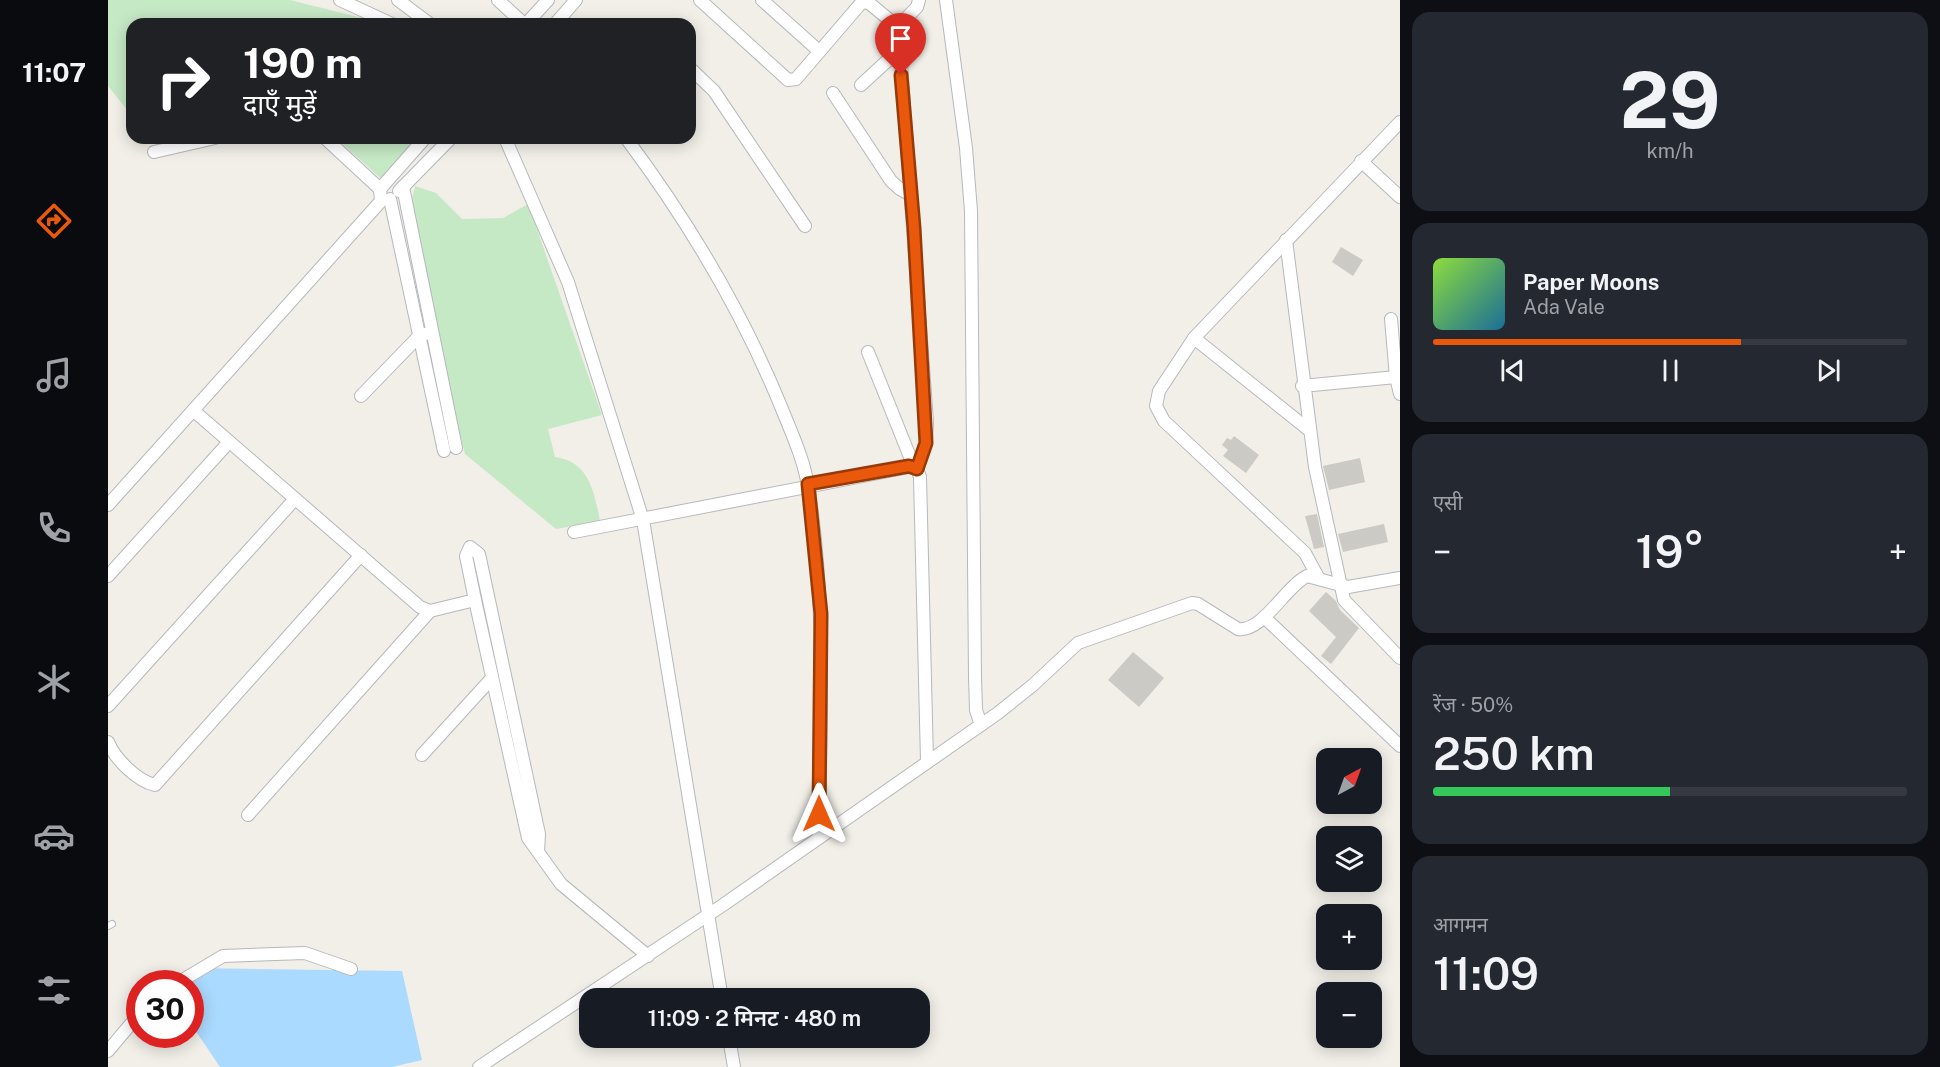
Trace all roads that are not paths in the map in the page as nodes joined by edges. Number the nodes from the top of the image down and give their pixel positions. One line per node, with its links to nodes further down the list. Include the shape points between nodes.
1 (340, 0): 10 (street)
2 (398, 0): 11 (street)
3 (498, 0): 12 (street)
4 (548, 0): 13 (street)
5 (576, 0): 14 (street)
6 (700, 0): 15 (street, via 788,80 796,79)
7 (762, 0): 15 (street)
8 (919, 0): 15 (street, via 898,27 869,3 862,2)
9 (946, 0): 63 (street, via 971,211 975,677 976,710)
10 (379, 18)
11 (422, 18)
12 (518, 18)
13 (531, 18)
14 (560, 18)
15 (819, 51)
16 (696, 74): 32 (street, via 714,91)
17 (861, 85): 29 (street, via 888,60 898,59)
18 (833, 93): 29 (street, via 891,181)
19 (1400, 122): 27 (street)
20 (189, 144): 26 (street)
21 (331, 144): 30 (street)
22 (421, 144): 30 (street)
23 (445, 144): 28 (street)
24 (508, 144): 50 (street, via 568,282)
25 (630, 144): 47 (street, via 707,259 763,361)
26 (154, 152)
27 (1361, 161): 31 (street); 33 (street)
28 (403, 187): 30 (street); 35 (street)
29 (911, 195): 46 (street, via 927,422 926,443)
30 (384, 196): 36 (street); 43 (street)
31 (1400, 197)
32 (805, 226)
33 (1286, 240): 37 (street); 40 (street)
34 (1391, 319): 39 (street)
35 (432, 332): 36 (street); 36 (street, via 450,449)
36 (420, 335): 42 (street)
37 (1194, 338): 44 (street); 54 (street, via 1159,391 1158,413 1305,553)
38 (868, 352): 46 (street)
39 (1396, 377): 40 (street); 41 (street)
40 (1302, 386): 44 (street)
41 (1400, 394)
42 (362, 396)
43 (194, 411): 45 (street); 49 (street)
44 (1309, 430): 56 (street)
45 (229, 442): 48 (street); 53 (street)
46 (915, 468): 47 (street); 67 (street, via 920,477)
47 (808, 484): 50 (street); 69 (street, via 821,614)
48 (295, 499): 52 (street); 62 (street)
49 (108, 505)
50 (643, 520): 51 (street); 71 (street)
51 (574, 531)
52 (361, 555): 58 (street, via 420,607); 64 (street, via 155,785 129,768 113,753)
53 (108, 576)
54 (1318, 577): 56 (street); 59 (street, via 1304,577)
55 (1400, 578): 56 (street)
56 (1341, 586): 60 (street, via 1349,607)
57 (475, 600): 58 (street); 61 (street); 70 (street, via 466,556 470,547 479,554 539,834)
58 (430, 611): 68 (street)
59 (1264, 617): 63 (street, via 1250,628 1238,629 1192,603 1085,640 1072,646 1033,685); 65 (street)
60 (1400, 658)
61 (492, 678): 66 (street); 70 (street, via 528,838)
62 (108, 706)
63 (981, 725): 67 (street)
64 (108, 742)
65 (1400, 746)
66 (422, 755)
67 (927, 761): 69 (street)
68 (248, 815)
69 (819, 836): 71 (street)
70 (538, 852): 72 (street, via 561,884)
71 (707, 916): 72 (street); 75 (street)
72 (648, 956): 79 (street)
73 (351, 969): 74 (street, via 305,953 223,956)
74 (200, 970)
75 (720, 988)
76 (126, 1030): 78 (street)
77 (731, 1048): 80 (street)
78 (108, 1051)
79 (479, 1067)
80 (734, 1067)

